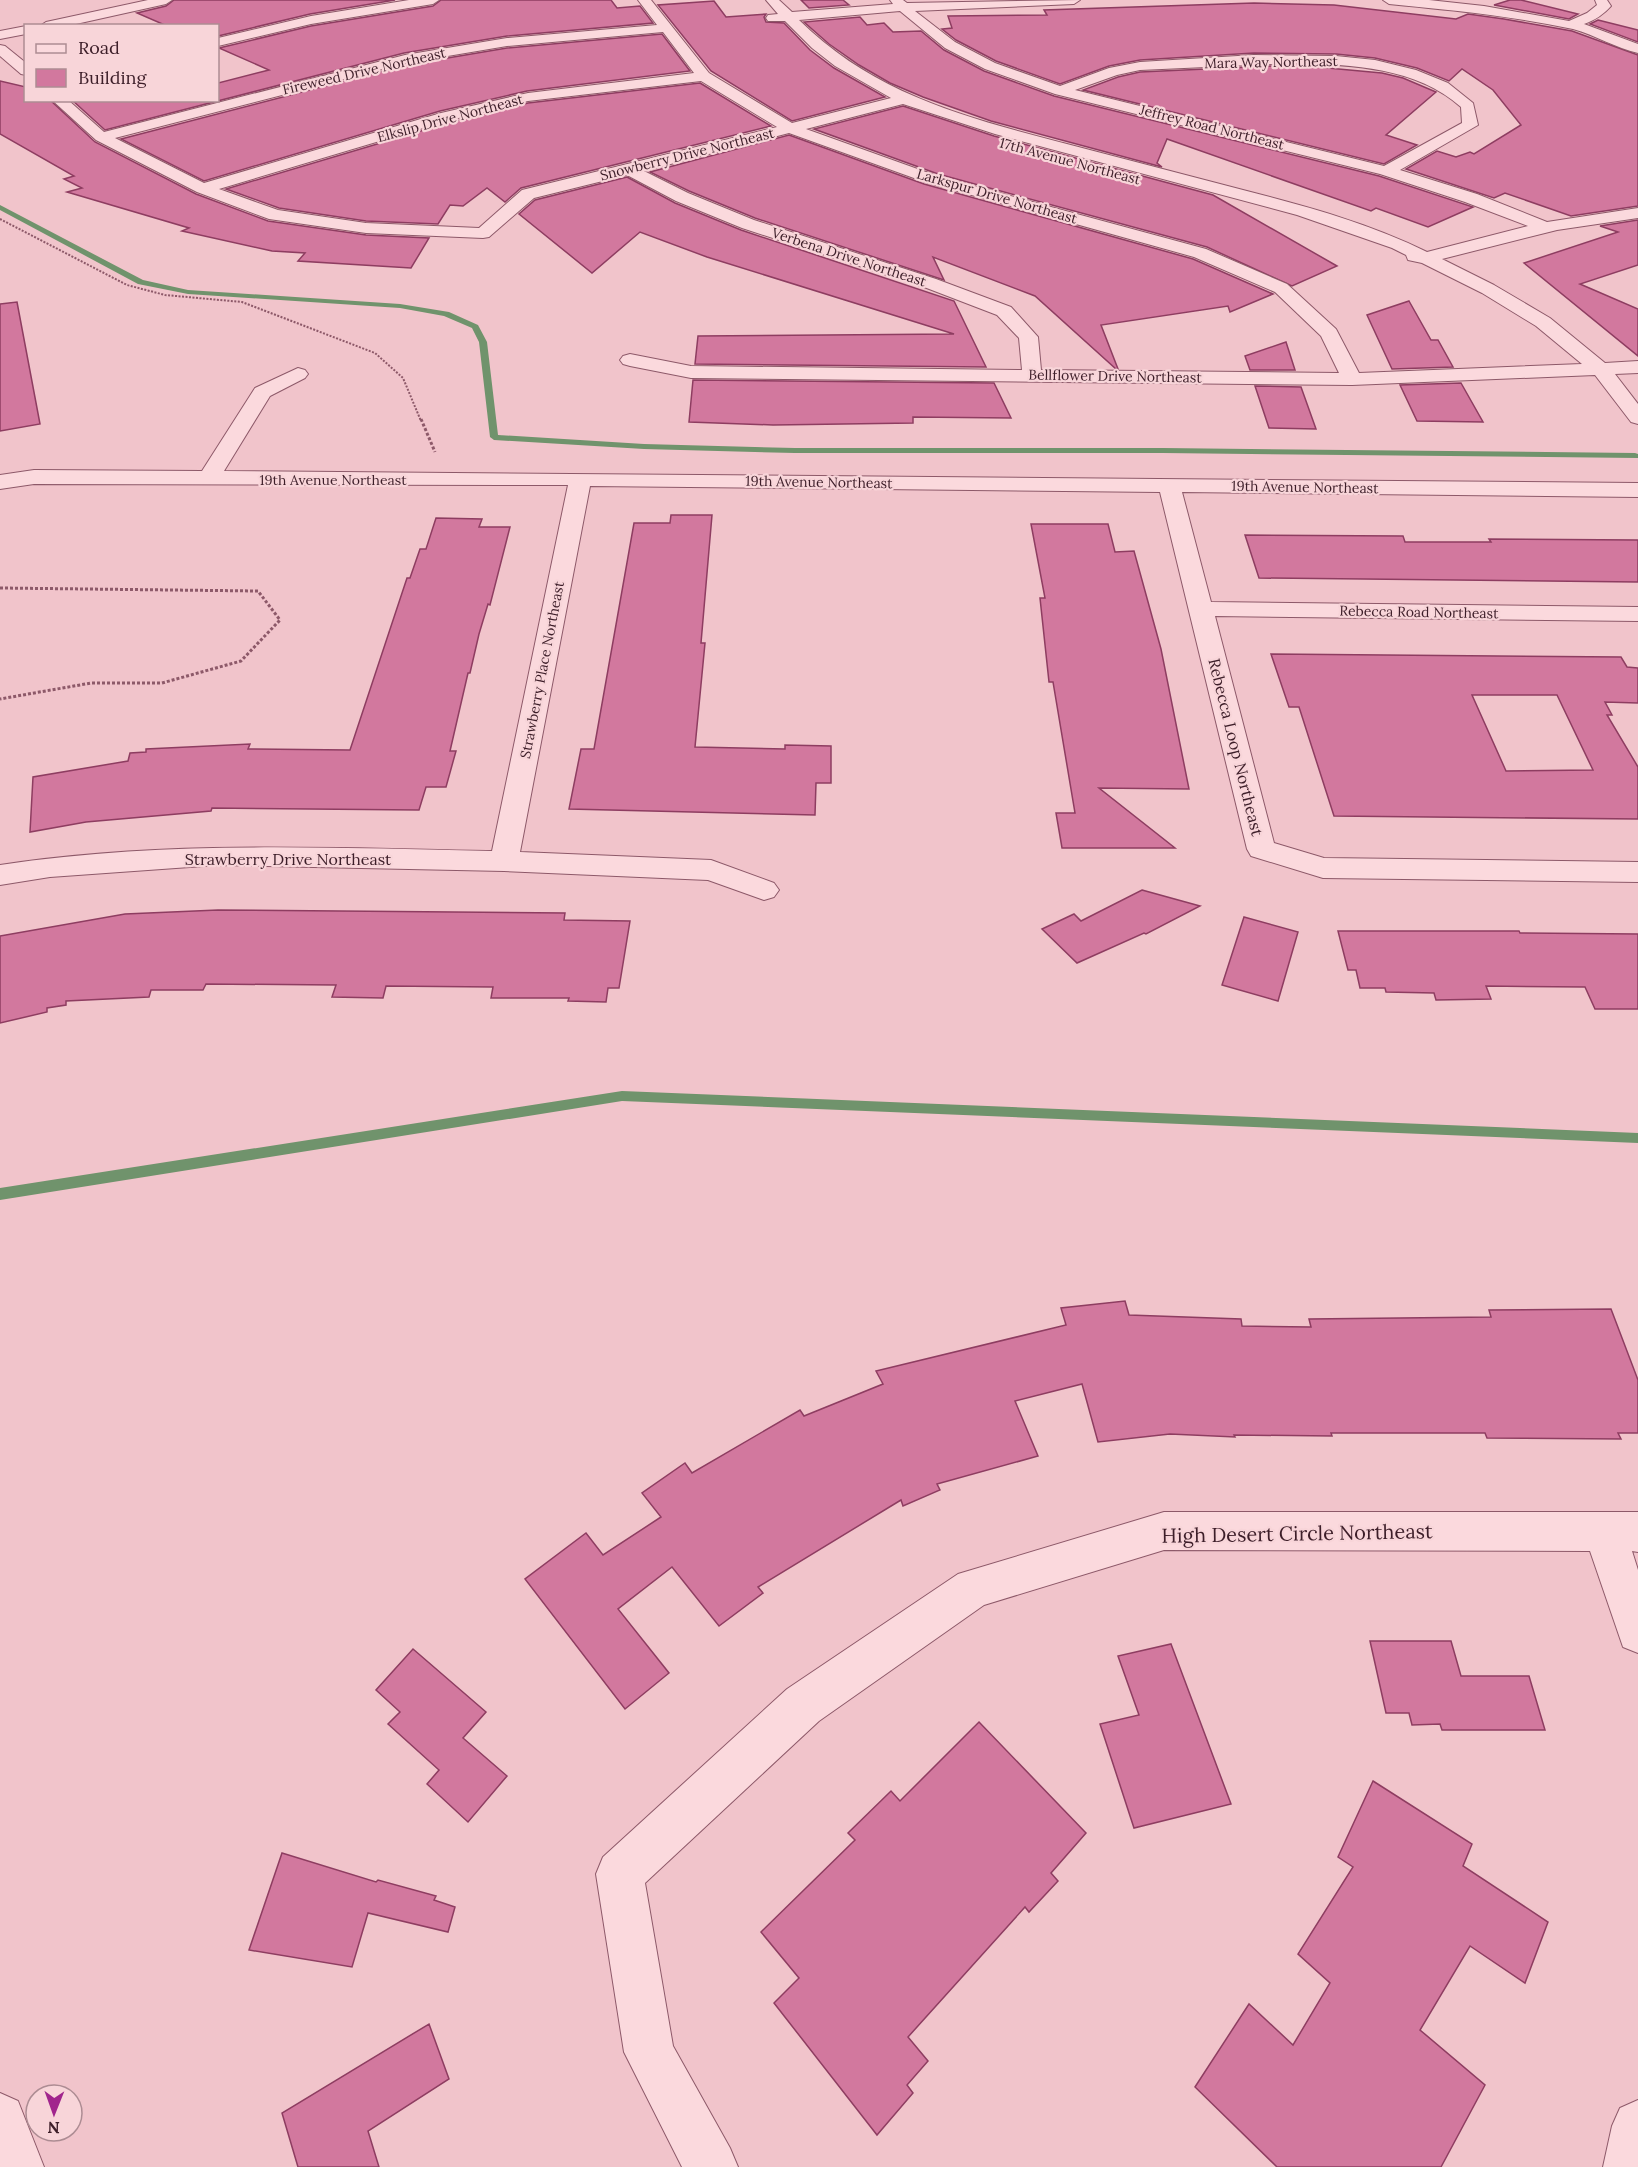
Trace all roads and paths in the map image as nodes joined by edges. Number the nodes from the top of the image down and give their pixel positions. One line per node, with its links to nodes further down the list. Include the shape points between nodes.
1 (166, 0): 10 (street)
2 (433, 0): 16 (street, via 311,20)
3 (644, 0): 12 (street, Larkspur Drive Northeast)
4 (772, 0): 9 (street, 17th Avenue Northeast)
5 (1074, 0): 8 (street)
6 (1389, 0): 11 (street)
7 (1601, 0): 11 (street, via 1604,6 1592,16)
8 (900, 4): 9 (street); 21 (street, Jeffrey Road Northeast, via 950,45 990,66)
9 (788, 17): 14 (street, via 762,15); 23 (street, 17th Avenue Northeast, via 840,63)
10 (55, 24)
11 (1570, 25): 18 (street)
12 (667, 28): 20 (street, Larkspur Drive Northeast); 27 (street, Fireweed Drive Northeast, via 507,42 405,59)
13 (24, 30): 15 (street)
14 (780, 34)
15 (0, 35)
16 (219, 42)
17 (0, 49): 19 (street)
18 (1638, 49)
19 (24, 69)
20 (704, 76): 26 (street, Larkspur Drive Northeast); 30 (street, Elkslip Drive Northeast, via 528,97 447,116)
21 (1060, 91): 29 (street, Jeffrey Road Northeast); 29 (street, Mara Way Northeast, via 1140,66 1337,60 1416,73 1446,87 1468,106 1470,124)
22 (859, 92): 25 (street, 17th Avenue Northeast)
23 (904, 99): 25 (street, Snowberry Drive Northeast); 34 (street, 17th Avenue Northeast, via 1000,131 1314,214 1398,244)
24 (61, 102): 27 (street)
25 (884, 104): 26 (street, Snowberry Drive Northeast); 34 (street, 17th Avenue Northeast, via 984,139)
26 (789, 128): 28 (street, Snowberry Drive Northeast); 40 (street, Larkspur Drive Northeast, via 931,179 1200,253 1281,288 1329,333)
27 (101, 137): 30 (street)
28 (628, 170): 30 (street, Snowberry Drive Northeast, via 528,194 485,238 366,228 275,215); 39 (street, Verbena Drive Northeast, via 748,224 1004,311 1028,337)
29 (1386, 171): 33 (street, Jeffrey Road Northeast)
30 (203, 189)
31 (1638, 213): 33 (street)
32 (0, 219): 44 (path, via 127,285 165,295 242,302 375,353 403,378)
33 (1543, 226): 34 (street)
34 (1425, 258): 37 (street, 17th Avenue Northeast, via 1543,322)
35 (630, 360): 39 (street, Bellflower Drive Northeast, via 691,372)
36 (1638, 367): 37 (street, Bellflower Drive Northeast)
37 (1601, 370): 40 (street, Bellflower Drive Northeast); 41 (street, 17th Avenue Northeast)
38 (298, 374): 42 (street, via 262,392)
39 (1032, 375): 40 (street, Bellflower Drive Northeast)
40 (1352, 379)
41 (1638, 418)
42 (208, 479): 44 (street, 19th Avenue Northeast); 45 (street, 19th Avenue Northeast, via 34,477)
43 (580, 479): 44 (street, 19th Avenue Northeast); 46 (street, 19th Avenue Northeast); 52 (street, Strawberry Place Northeast)
44 (448, 480)
45 (0, 482)
46 (1170, 486): 47 (street, 19th Avenue Northeast); 49 (street, Rebecca Loop Northeast)
47 (1638, 490)
48 (0, 588): 51 (path, via 258,591 280,620 241,661 162,683 91,683)
49 (1201, 609): 50 (street, Rebecca Road Northeast); 53 (street, Rebecca Loop Northeast, via 1261,849 1323,868)
50 (1638, 614)
51 (0, 699)
52 (504, 861): 54 (street, Strawberry Drive Northeast, via 218,856); 55 (street, Strawberry Drive Northeast, via 711,870)
53 (1638, 872)
54 (0, 874)
55 (764, 890)
56 (1621, 1532): 57 (street); 61 (street, High Desert Circle Northeast, via 1164,1531 973,1588 803,1705 620,1875 649,2052)
57 (1638, 1632)
58 (0, 2119): 60 (street)
59 (1638, 2126): 62 (street)
60 (17, 2167)
61 (711, 2167)
62 (1630, 2167)

